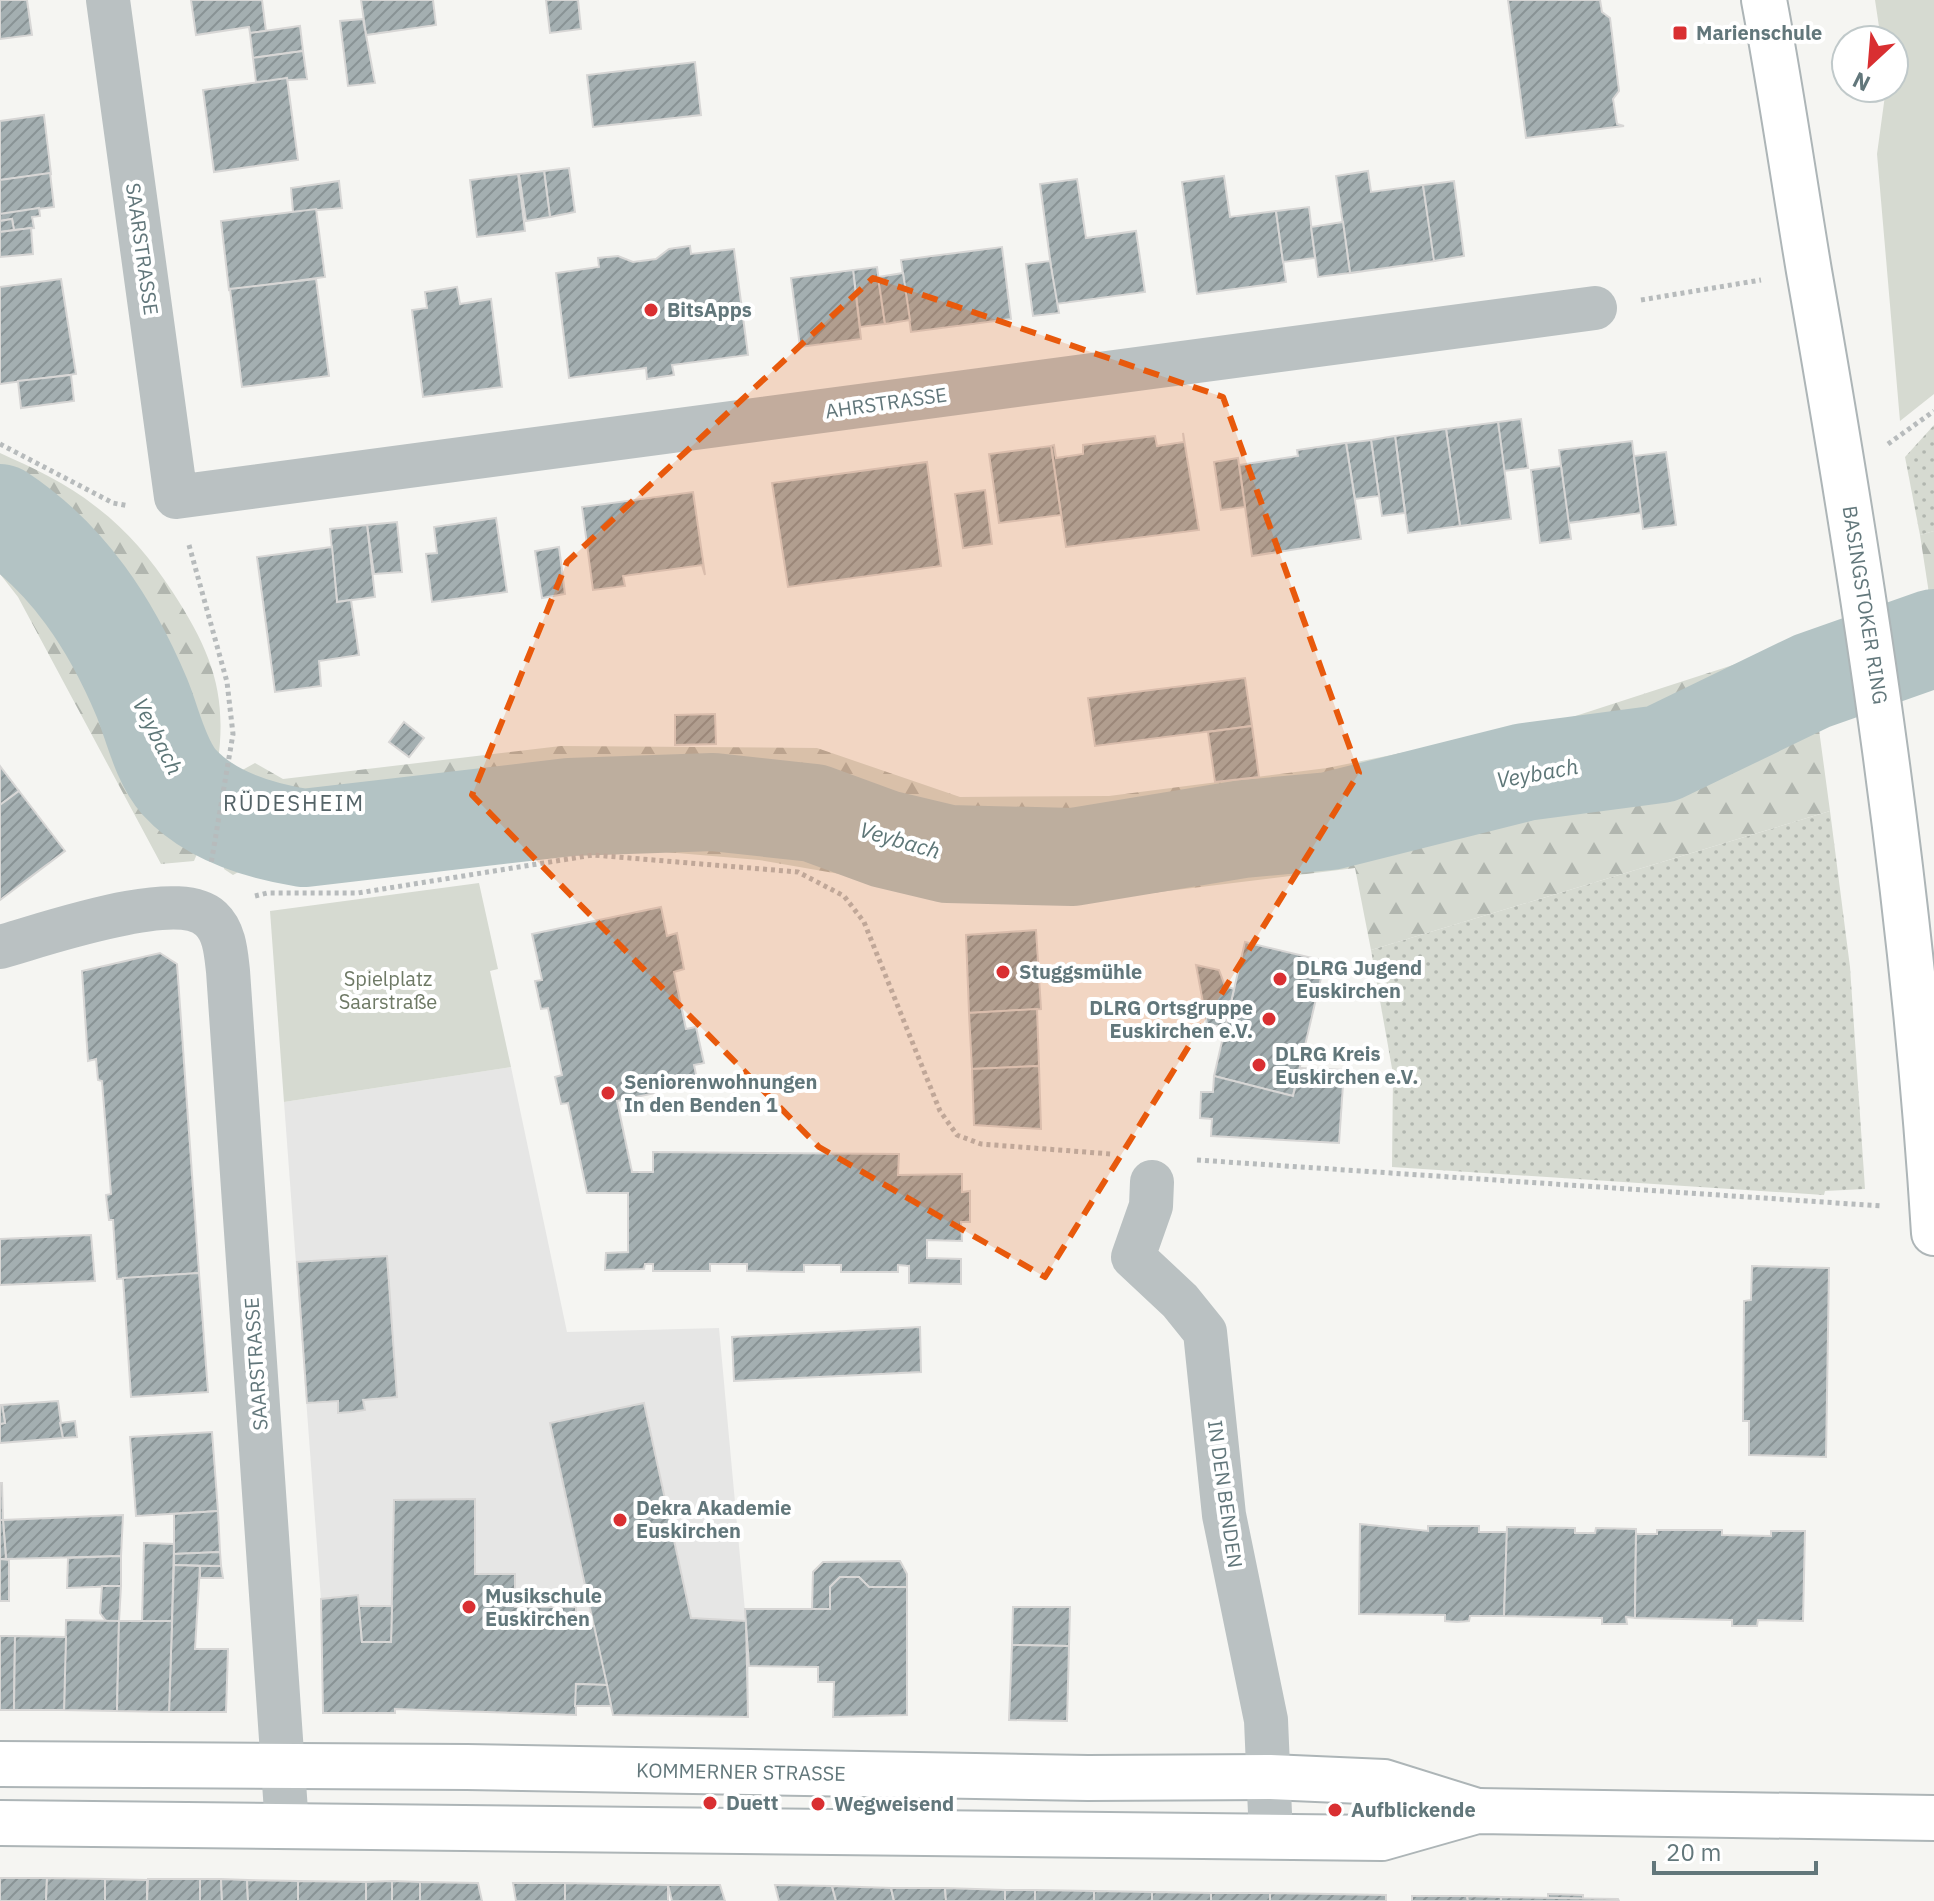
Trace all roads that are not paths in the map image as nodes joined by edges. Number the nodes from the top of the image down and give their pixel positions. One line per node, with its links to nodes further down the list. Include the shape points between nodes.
1 (108, 0): 4 (street, SAARSTRASSE)
2 (1764, 0): 7 (street, BASINGSTOKER RING, via 1885,734 1925,1075)
3 (1595, 308): 4 (street, AHRSTRASSE)
4 (176, 497)
5 (0, 947): 9 (street, SAARSTRASSE, via 171,905 200,912 219,930 228,971)
6 (1152, 1165): 10 (street, IN DEN BENDEN, via 1151,1206 1133,1257 1205,1332 1224,1515 1266,1720)
7 (1933, 1223)
8 (0, 1764): 9 (street, KOMMERNER STRASSE)
9 (282, 1766): 10 (street, KOMMERNER STRASSE); 14 (street, SAARSTRASSE)
10 (1270, 1777): 11 (street, KOMMERNER STRASSE, via 1384,1782); 15 (street, IN DEN BENDEN)
11 (1477, 1811): 12 (street, KOMMERNER STRASSE); 15 (street, KOMMERNER STRASSE, via 1382,1838)
12 (1934, 1818)
13 (0, 1823): 14 (street, KOMMERNER STRASSE)
14 (287, 1826): 15 (street, KOMMERNER STRASSE)
15 (1271, 1837)

